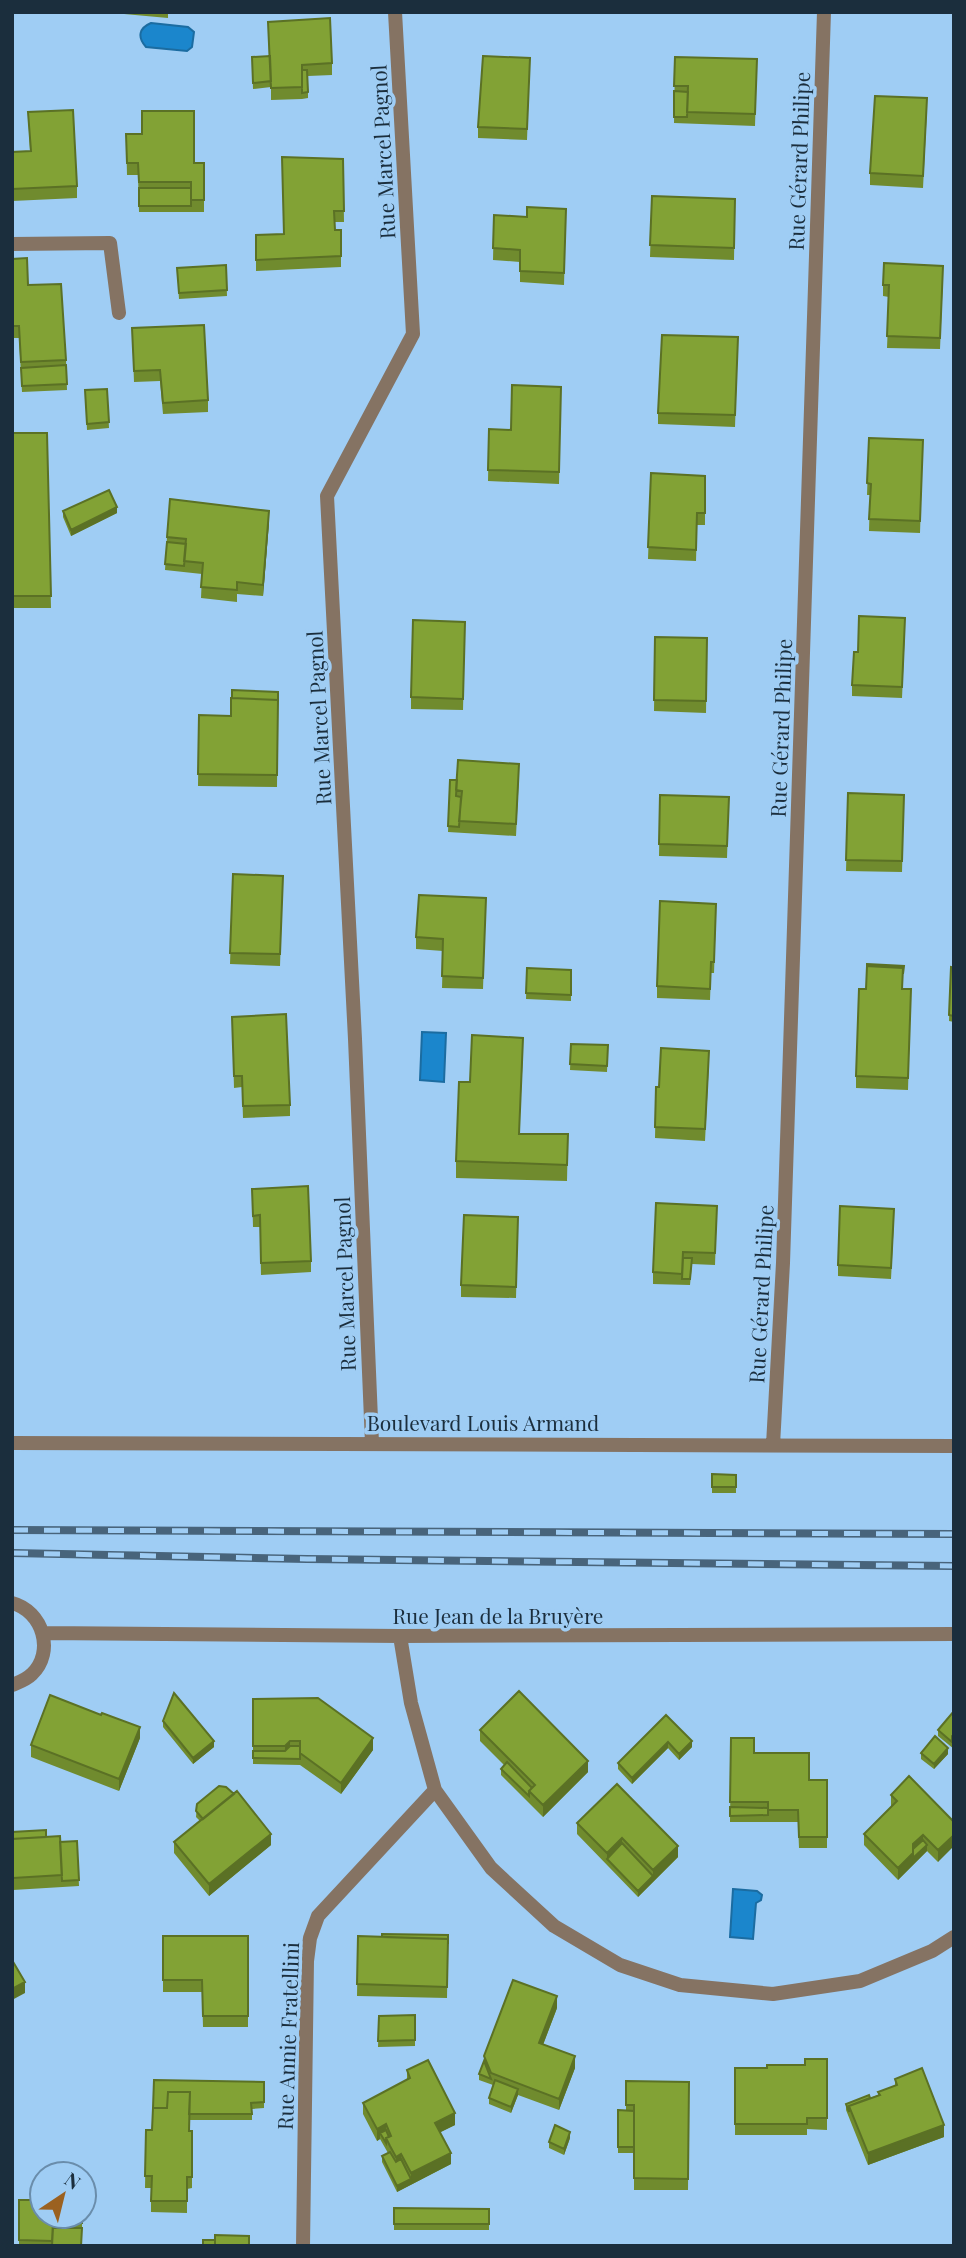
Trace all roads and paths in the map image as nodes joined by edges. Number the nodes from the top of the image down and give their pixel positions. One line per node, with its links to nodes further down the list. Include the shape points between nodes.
1 (395, 12): 6 (street, Rue Marcel Pagnol, via 413,334 327,496)
2 (824, 12): 7 (street, Rue Gérard Philipe, via 783,1263)
3 (12, 244): 4 (street, via 110,243)
4 (118, 313)
5 (12, 1443): 6 (street, Boulevard Louis Armand)
6 (372, 1443): 7 (street, Boulevard Louis Armand)
7 (773, 1445): 8 (street, Boulevard Louis Armand)
8 (954, 1446)
9 (12, 1603): 10 (street, via 26,1609)
10 (43, 1633): 12 (street, Rue Jean de la Bruyère); 13 (street, via 42,1660 34,1672)
11 (954, 1634): 12 (street, Rue Jean de la Bruyère)
12 (400, 1636): 14 (street, via 411,1703)
13 (12, 1685)
14 (435, 1790): 15 (street, via 491,1868 554,1926 620,1965 680,1986 773,1994 860,1981); 16 (street, Rue Annie Fratellini, via 318,1916 310,1938)
15 (954, 1937)
16 (303, 2246)

